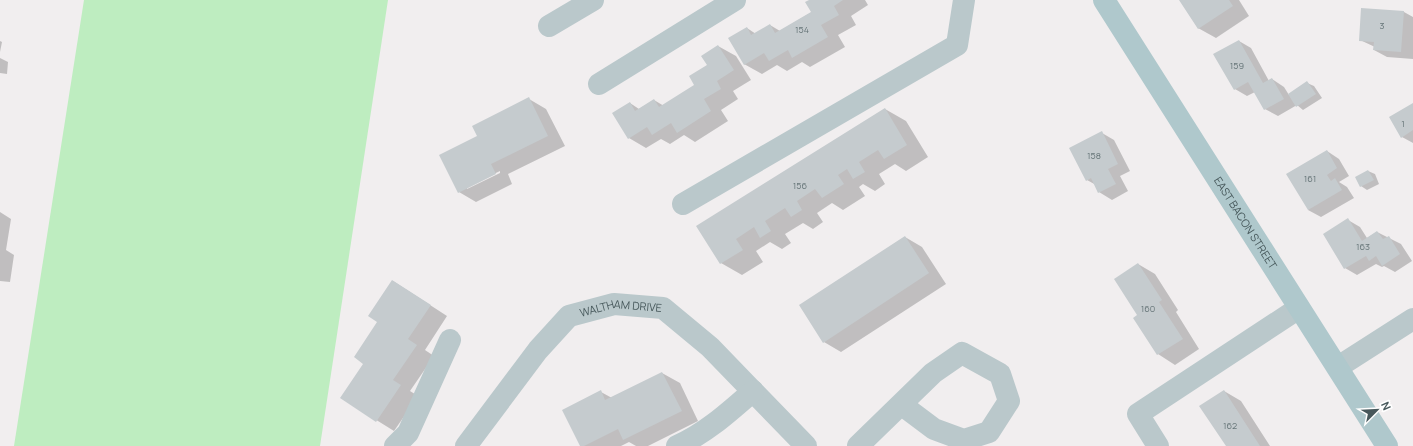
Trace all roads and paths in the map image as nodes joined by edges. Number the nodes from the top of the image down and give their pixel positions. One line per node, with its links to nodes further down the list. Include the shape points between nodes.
1 (593, 0): 5 (street)
2 (735, 0): 6 (street)
3 (964, 0): 7 (street, via 957,45)
4 (1104, 0): 8 (main road, EAST BACON STREET)
5 (549, 26)
6 (599, 84)
7 (684, 204)
8 (1300, 308): 11 (main road, EAST BACON STREET); 19 (street, via 1138,414)
9 (1413, 319): 11 (street)
10 (450, 340): 14 (street, via 408,433)
11 (1338, 368): 20 (main road, EAST BACON STREET)
12 (753, 391): 15 (street, WALTHAM DRIVE, via 710,347 663,308 614,304 569,316 538,350); 16 (street, via 700,434); 17 (street, WALTHAM DRIVE)
13 (902, 405): 13 (street, via 933,373 962,353 1000,374 1009,401 989,432 964,440 934,429); 18 (street)
14 (395, 446)
15 (466, 446)
16 (677, 446)
17 (806, 446)
18 (858, 446)
19 (1158, 446)
20 (1387, 446)

